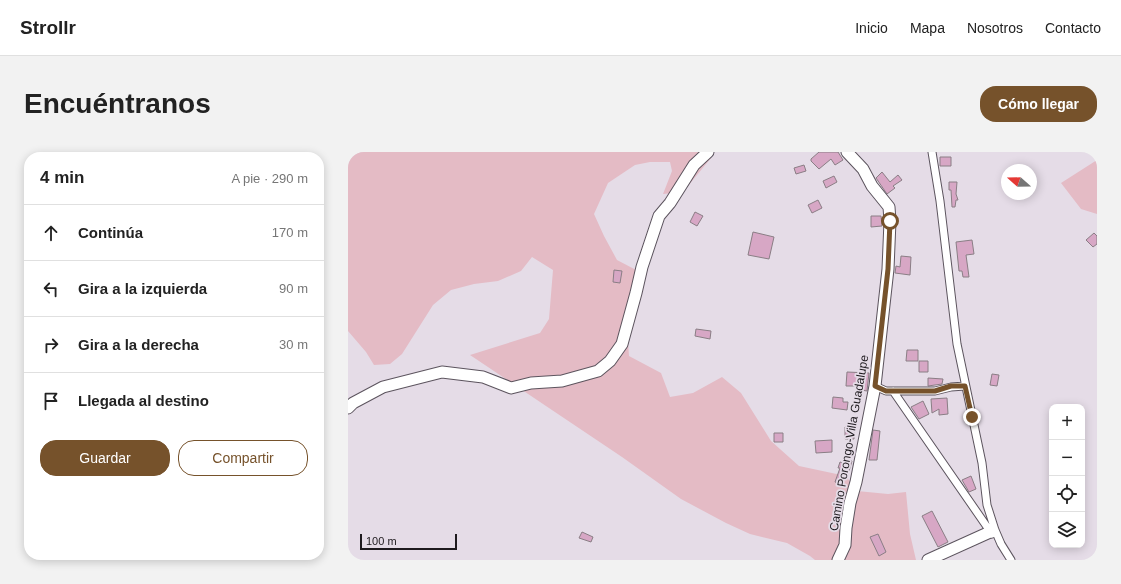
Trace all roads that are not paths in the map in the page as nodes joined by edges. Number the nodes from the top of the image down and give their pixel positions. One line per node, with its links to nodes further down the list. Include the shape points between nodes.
1 (708, 152): 7 (main road, via 694,165 670,203 658,216 622,344 610,361 598,370 562,381 531,383 511,388 483,377 442,372 383,387)
2 (847, 152): 4 (main road, Camino Porongo-Villa Guadalupe, via 863,169 872,186 889,207 888,269)
3 (932, 152): 5 (street, via 957,344)
4 (875, 386): 6 (street); 10 (main road, Camino Porongo-Villa Guadalupe, via 850,503 845,545)
5 (965, 386): 6 (street, via 951,386 935,391); 9 (street, via 982,463 987,505)
6 (893, 391): 8 (street)
7 (348, 408)
8 (990, 532): 9 (street); 11 (main road)
9 (1001, 544): 12 (street)
10 (838, 560)
11 (928, 560)
12 (1011, 560)

